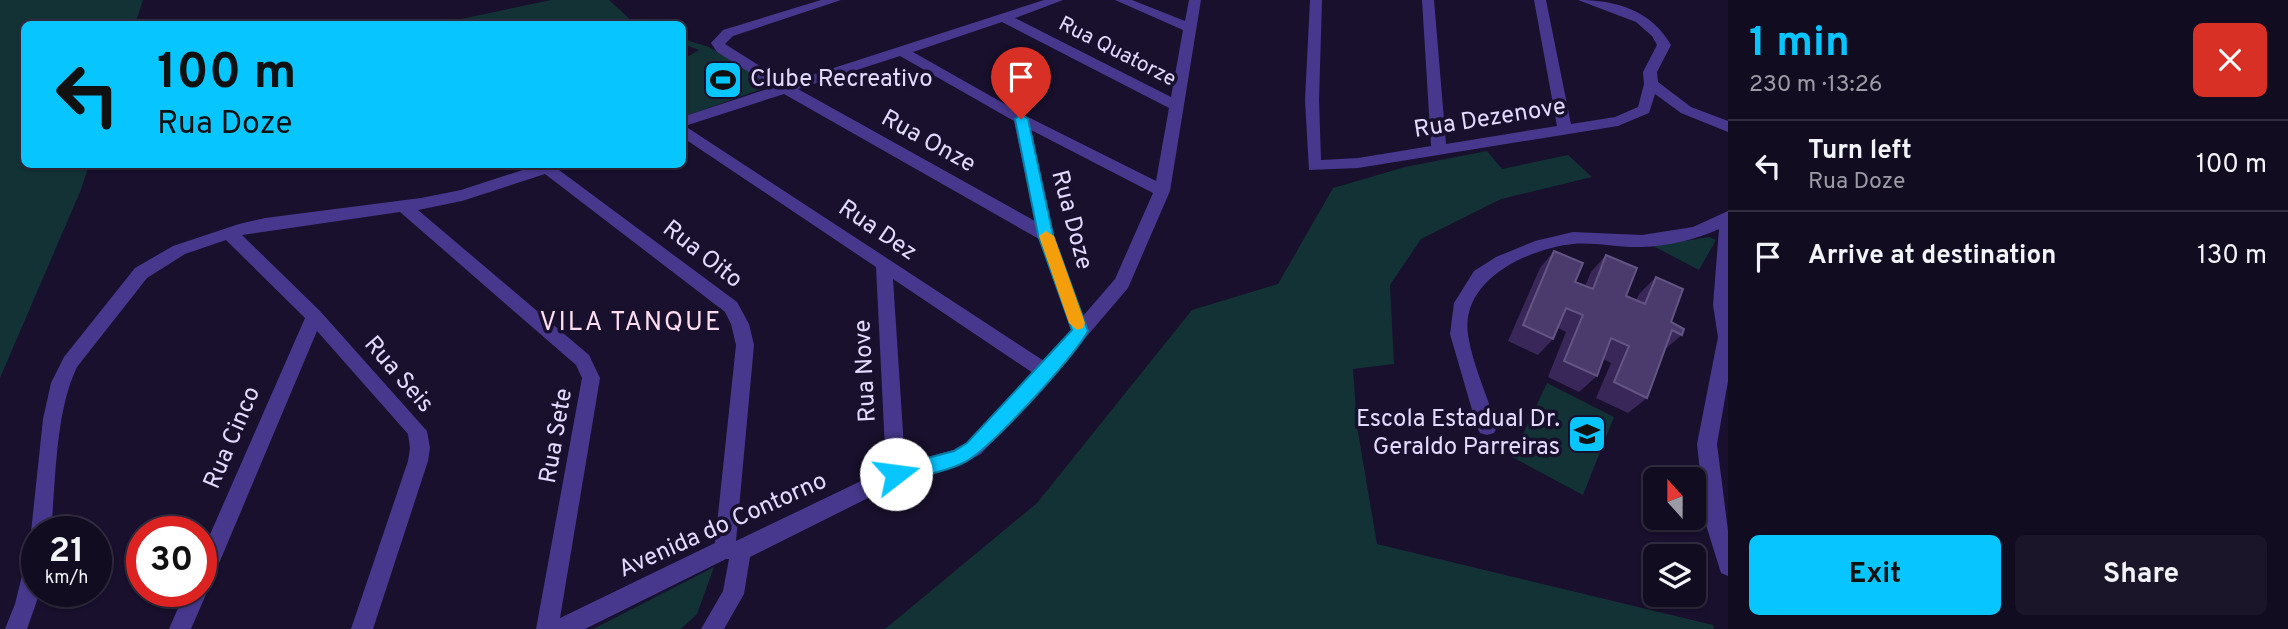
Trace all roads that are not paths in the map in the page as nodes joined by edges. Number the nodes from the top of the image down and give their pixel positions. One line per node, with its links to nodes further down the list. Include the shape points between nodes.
1 (835, 0): 13 (street, Rua Onze, via 729,33 718,43)
2 (1057, 0): 9 (street)
3 (1121, 0): 10 (street)
4 (1195, 0): 10 (street, Avenida do Contorno)
5 (1316, 0): 20 (street, Rua Dezenove, via 1314,166)
6 (1428, 0): 20 (street)
7 (1541, 0): 18 (street)
8 (1584, 0): 12 (street, via 1637,17 1660,35 1664,45 1650,72)
9 (1002, 17): 11 (street); 14 (street, Rua Quatorze)
10 (1189, 28): 14 (street, Avenida do Contorno)
11 (900, 50): 13 (street); 15 (street)
12 (1651, 85): 17 (street, via 1686,110); 18 (street, Rua Dezenove, via 1644,110 1637,115)
13 (783, 87): 16 (street); 27 (street, Rua Onze)
14 (1175, 105): 23 (street, Avenida do Contorno)
15 (1021, 119): 23 (street); 27 (street, Rua Doze)
16 (686, 121)
17 (1728, 127)
18 (1565, 129): 20 (street, Rua Dezenove)
19 (686, 133): 28 (street, Rua Dez)
20 (1439, 151)
21 (551, 168): 24 (street)
22 (555, 168): 37 (street, Rua Oito, via 731,307 740,324 745,345)
23 (1162, 191): 30 (street, Avenida do Contorno, via 1122,283)
24 (404, 207): 26 (street, via 265,224); 44 (street, Rua Sete, via 583,360 591,378)
25 (1728, 218): 31 (street, via 1722,305); 33 (street, via 1696,233 1642,241 1573,238 1535,247 1480,276 1463,303 1459,334)
26 (229, 233): 29 (street, Rua Seis); 35 (street, via 179,250 141,273 70,362 60,383 53,419)
27 (1046, 235): 30 (street, Rua Doze)
28 (884, 265): 32 (street, Rua Dez); 34 (street, Rua Nove)
29 (314, 316): 36 (street, Rua Cinco); 43 (street, Rua Seis, via 417,431 420,448)
30 (1080, 331): 32 (street, Avenida do Contorno)
31 (1728, 337): 38 (street, via 1707,444 1716,524)
32 (1046, 372): 34 (street, Avenida do Contorno, via 974,448)
33 (1487, 426)
34 (896, 474): 37 (street, Avenida do Contorno)
35 (43, 516)
36 (217, 543)
37 (733, 550): 45 (street, Avenida do Contorno); 46 (street, Rua Oito, via 733,594)
38 (1728, 566)
39 (25, 607): 41 (street)
40 (190, 607): 42 (street)
41 (16, 629)
42 (180, 629)
43 (362, 629)
44 (547, 629)
45 (561, 629)
46 (712, 629)

